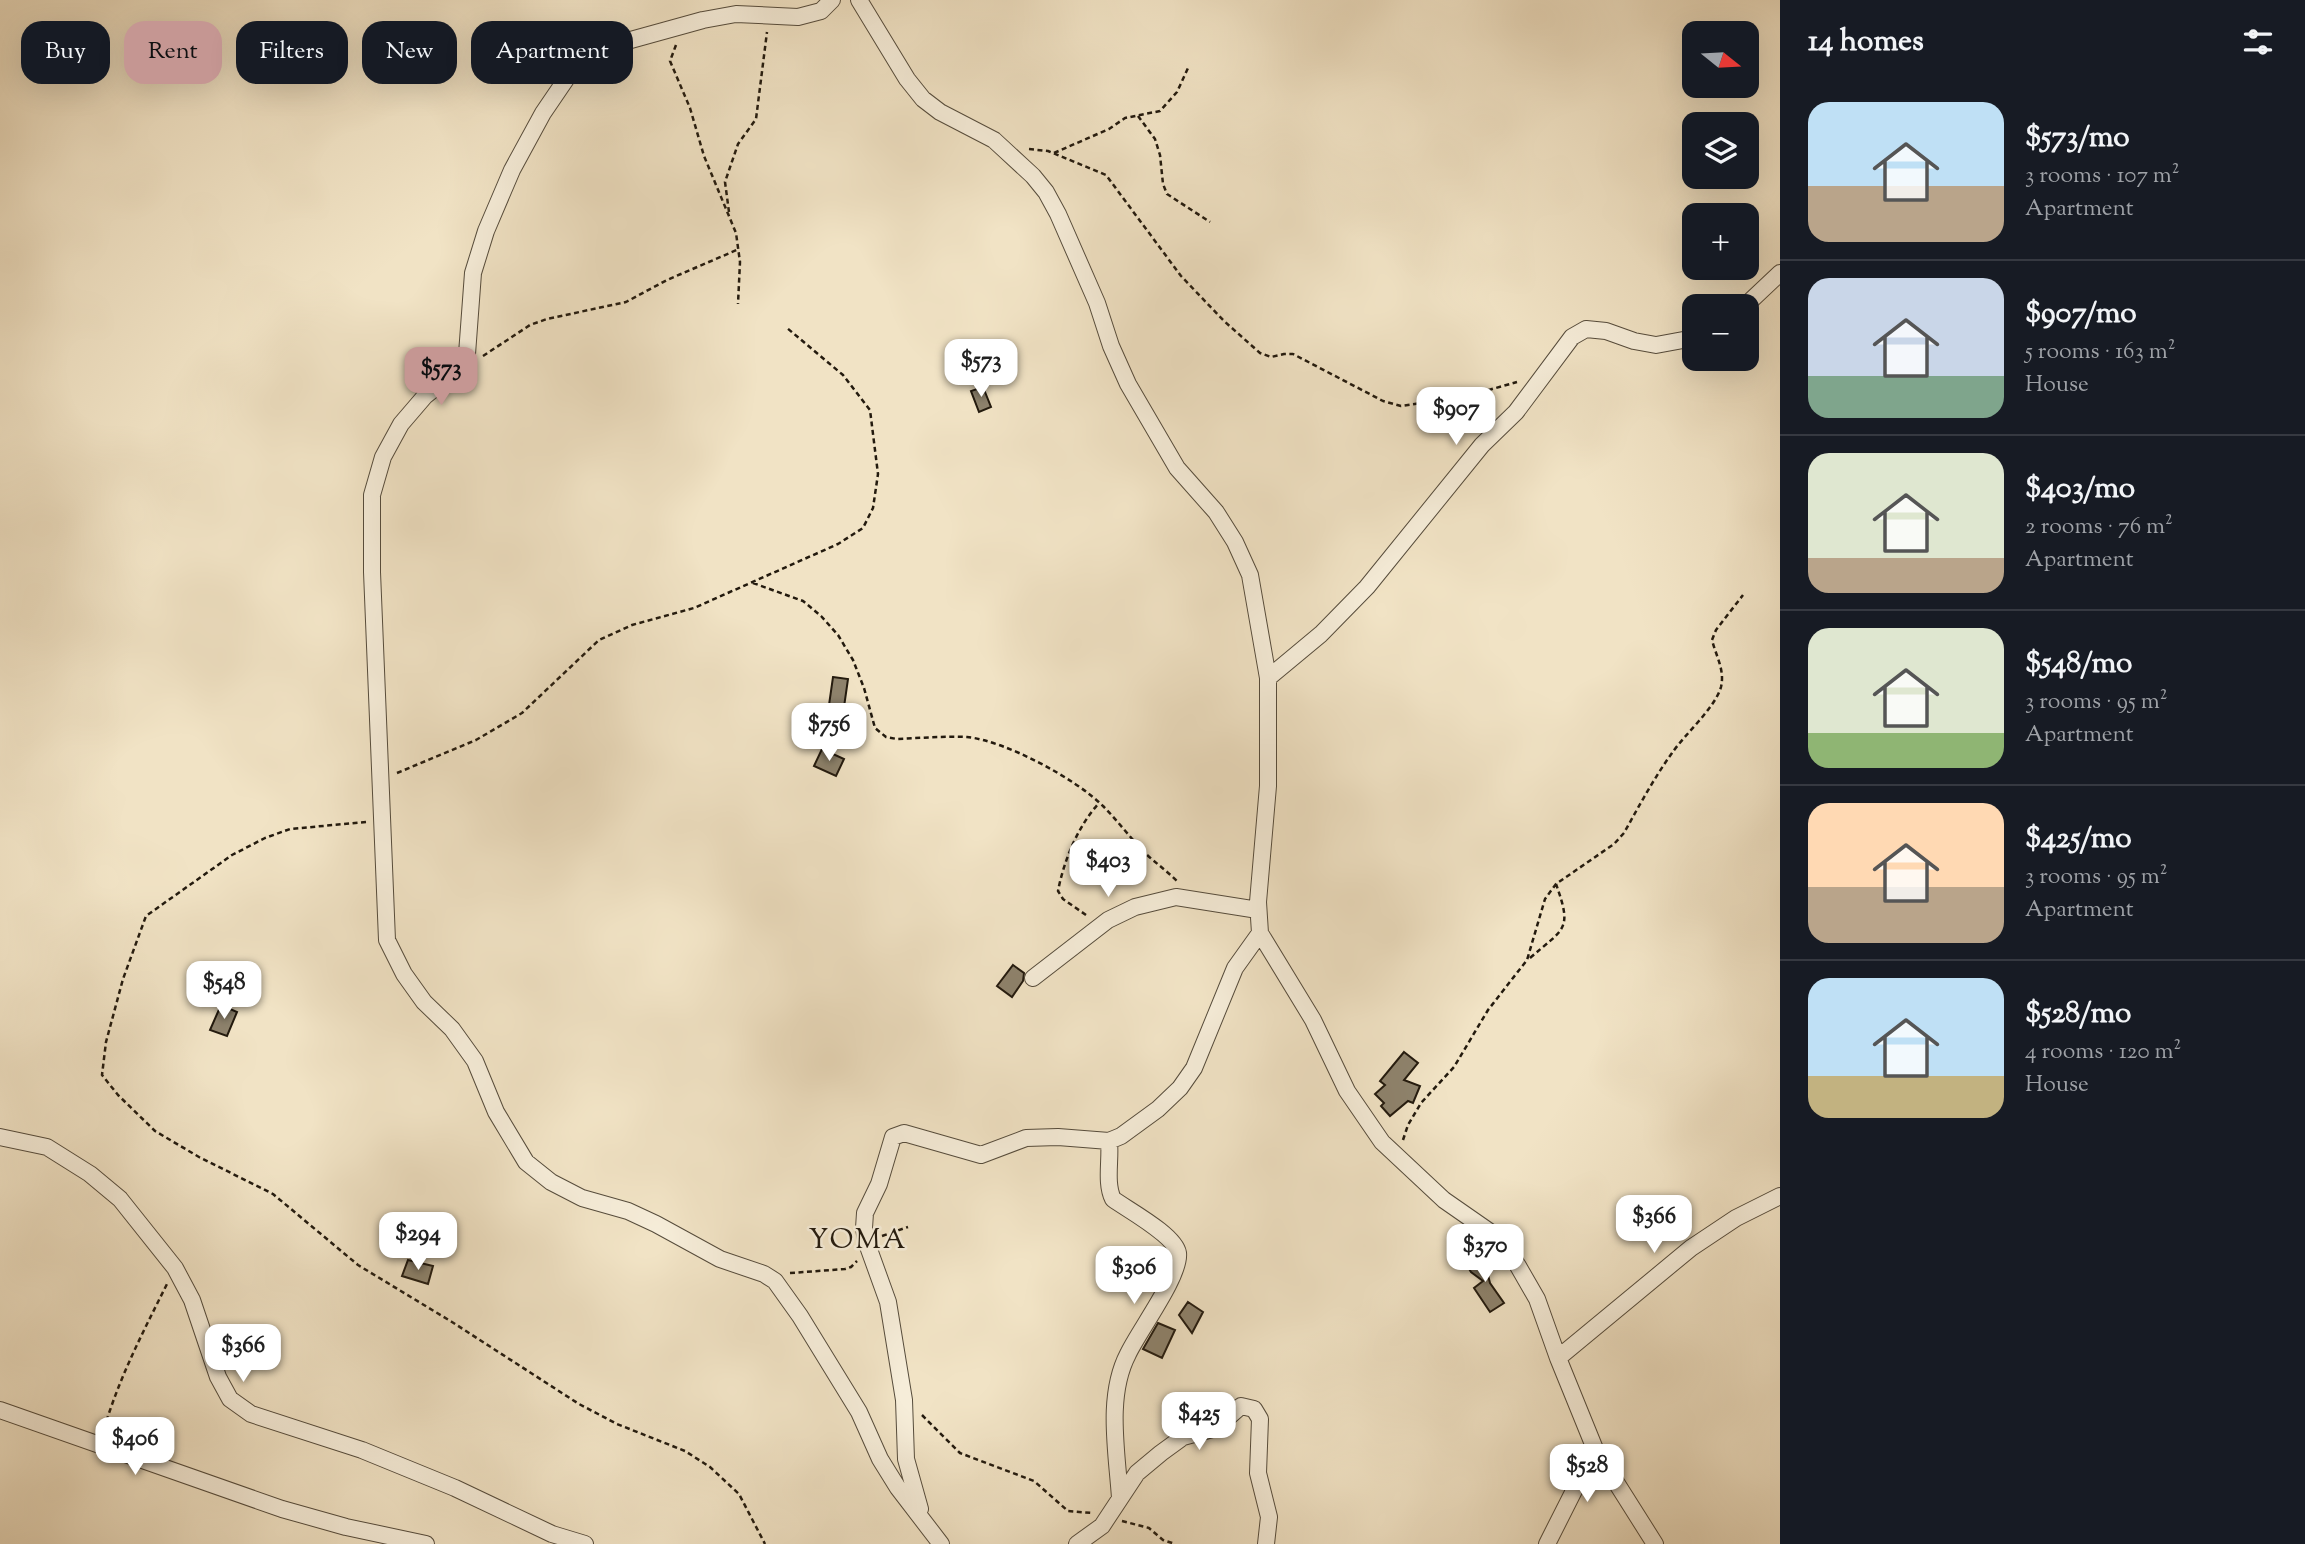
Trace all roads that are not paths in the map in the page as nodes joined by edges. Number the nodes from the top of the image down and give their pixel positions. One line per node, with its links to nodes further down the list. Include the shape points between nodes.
1 (831, 0): 17 (street, via 821,10 798,17 736,14 591,51 543,113 512,170 473,273 467,354 462,366 425,396 401,424 383,457 372,495 387,940 424,1002 475,1061 496,1112 526,1162 582,1198 628,1211 720,1259 775,1281 859,1412 898,1488)
2 (859, 0): 6 (street, via 923,99 994,140 1046,192 1128,384 1177,468 1216,512 1235,542 1250,575)
3 (1780, 273): 4 (street)
4 (1758, 294)
5 (1682, 340): 6 (street, via 1656,345 1586,328 1572,337 1516,412 1482,444 1367,587)
6 (1268, 678): 7 (street, via 1268,786)
7 (1258, 910): 8 (street); 9 (street, via 1176,897 1135,906 1101,925)
8 (1261, 933): 11 (street, via 1235,968 1194,1068 1180,1088 1158,1109); 13 (street, via 1348,1091 1382,1142 1444,1200 1504,1245 1537,1299)
9 (1033, 978)
10 (0, 1137): 19 (street, via 47,1147 120,1199 175,1268 192,1300 218,1377 230,1399 251,1414 362,1450 552,1534)
11 (1109, 1141): 16 (street, via 1113,1199 1167,1237 1178,1253 1172,1278 1120,1373 1116,1411); 17 (street, via 1026,1138 981,1154 899,1133 893,1137 865,1213 864,1228 888,1302 904,1400 906,1459 915,1497)
12 (1780, 1196): 13 (street, via 1691,1248)
13 (1558, 1358): 15 (street)
14 (0, 1410): 18 (street, via 282,1509)
15 (1595, 1449): 23 (street); 24 (street)
16 (1120, 1498): 21 (street, via 1102,1526); 22 (street, via 1137,1473 1183,1437 1216,1428 1241,1406 1254,1409 1260,1419 1258,1473 1269,1517)
17 (930, 1530): 20 (street)
18 (426, 1544)
19 (585, 1544)
20 (941, 1544)
21 (1077, 1544)
22 (1266, 1544)
23 (1547, 1544)
24 (1655, 1544)

